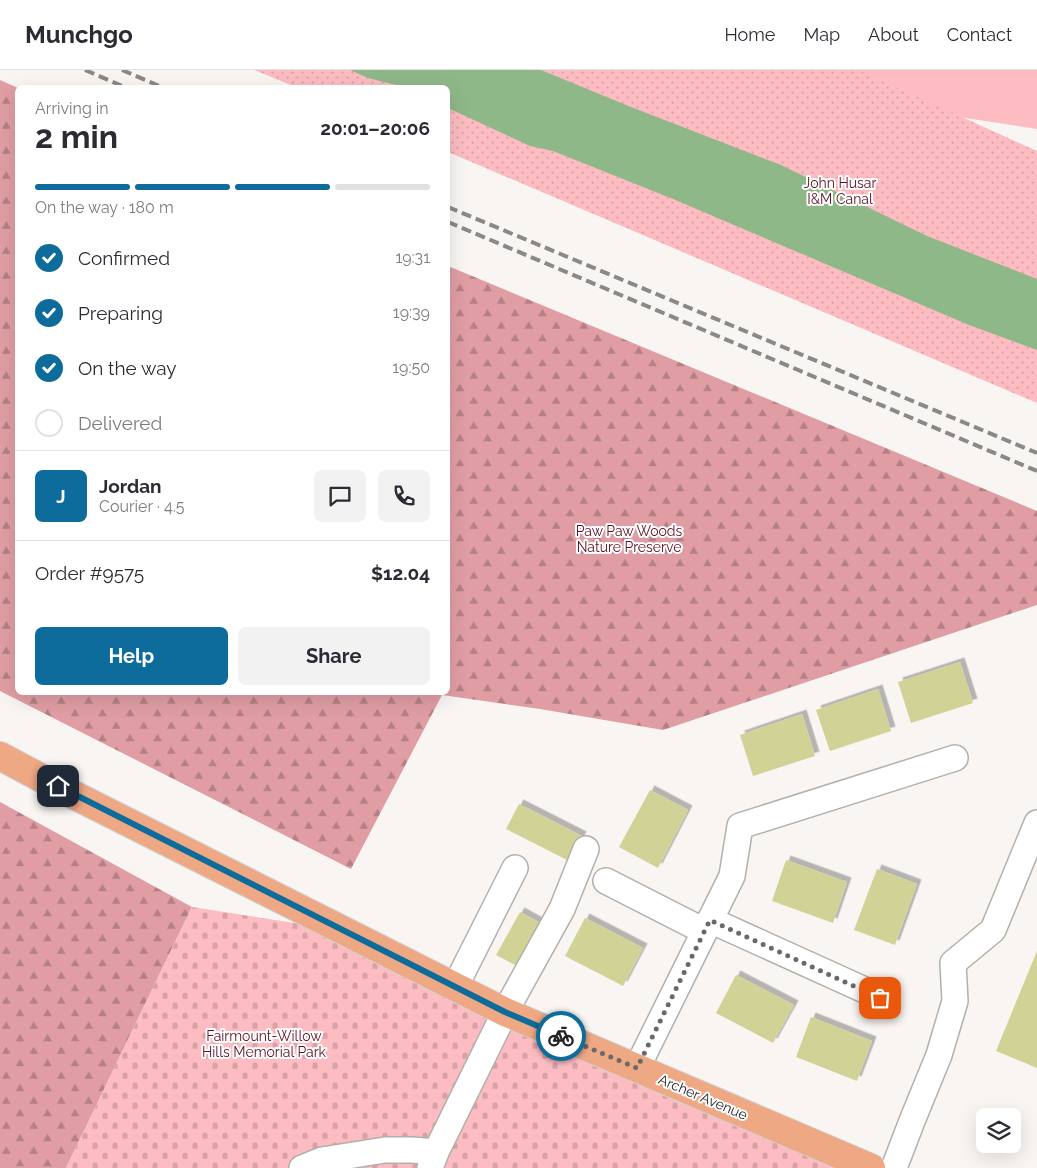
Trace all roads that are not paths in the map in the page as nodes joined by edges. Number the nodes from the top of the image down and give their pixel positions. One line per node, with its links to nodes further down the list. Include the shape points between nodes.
1 (0, 756): 8 (main road, Archer Avenue)
2 (955, 758): 7 (street, via 740,826 732,876)
3 (1037, 823): 15 (street, via 993,930 953,962 955,1000 945,1037)
4 (586, 849): 10 (street, via 562,909)
5 (515, 868): 8 (street)
6 (606, 882): 7 (street)
7 (707, 926): 9 (street); 11 (street)
8 (455, 987): 10 (main road, Archer Avenue)
9 (880, 998)
10 (505, 1012): 11 (main road, Archer Avenue); 12 (street)
11 (637, 1068): 14 (main road, Archer Avenue)
12 (433, 1160): 13 (street, via 412,1150 385,1150 322,1160)
13 (302, 1168)
14 (871, 1168)
15 (894, 1168)

